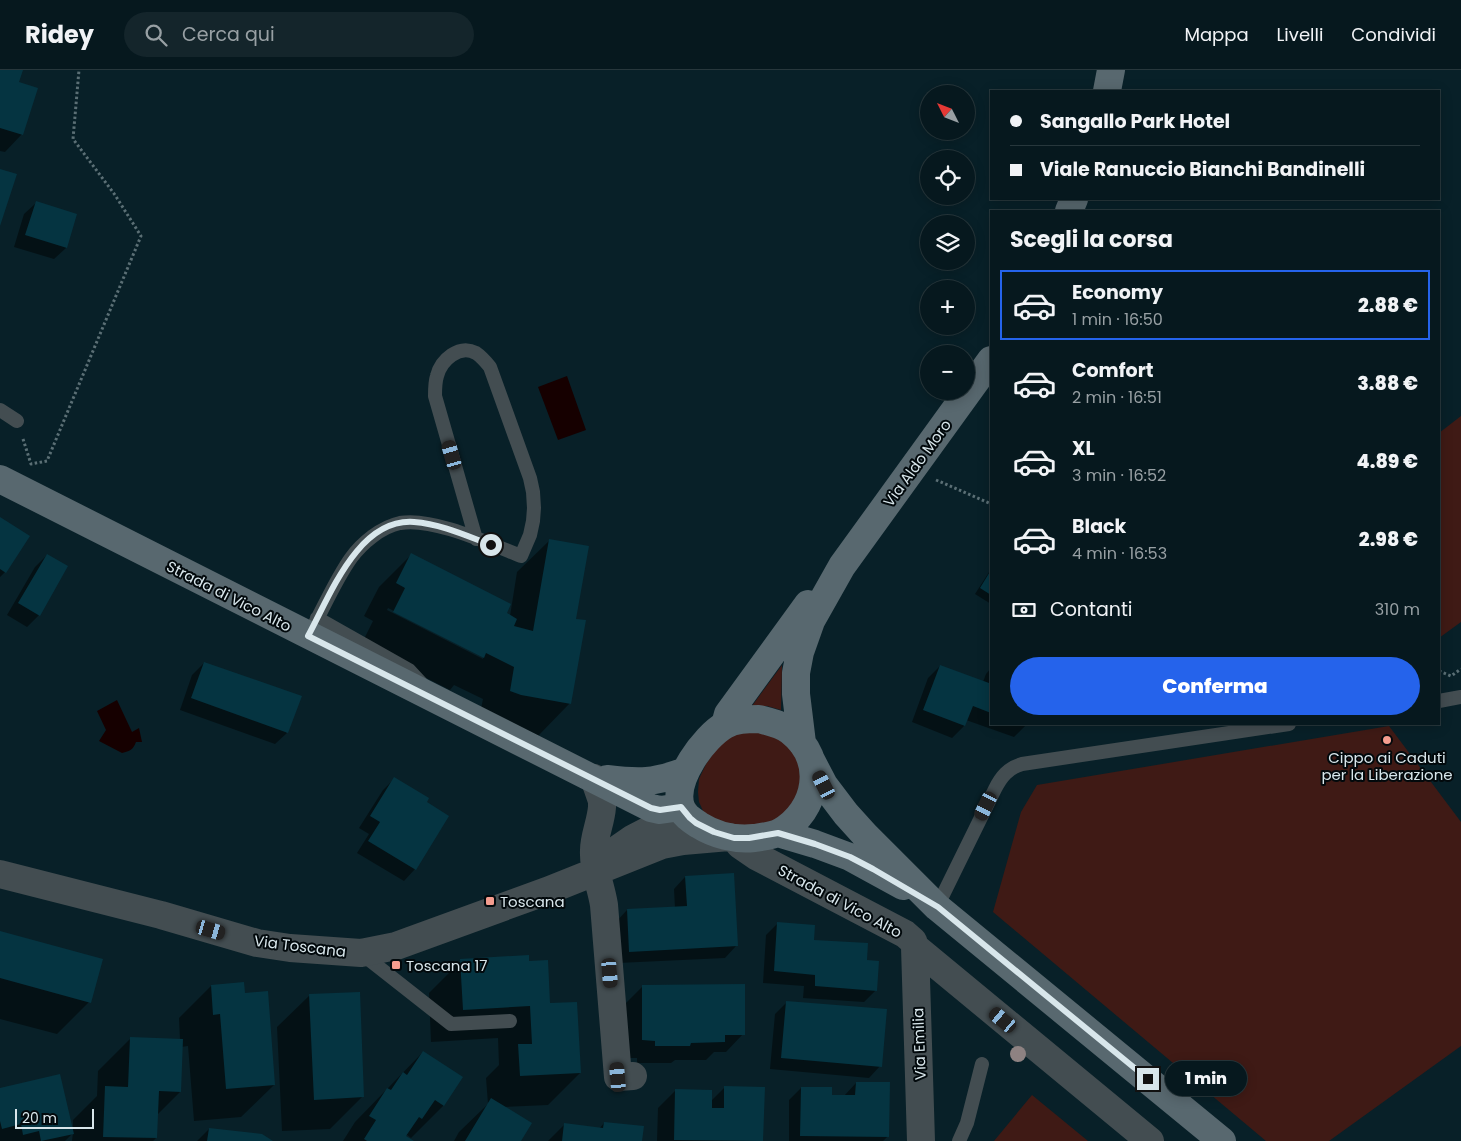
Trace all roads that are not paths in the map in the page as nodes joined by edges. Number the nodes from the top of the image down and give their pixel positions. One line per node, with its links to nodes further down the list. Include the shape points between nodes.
1 (1111, 70): 2 (street)
2 (1106, 90)
3 (990, 361): 8 (street, Via Aldo Moro)
4 (0, 410): 5 (lane)
5 (17, 421)
6 (0, 479): 9 (street, Strada di Vico Alto)
7 (476, 539): 7 (lane, via 521,556 530,535 534,508 530,478 490,368 478,354 459,351 441,366 435,396); 9 (lane, via 413,522 389,526 352,557)
8 (842, 566): 12 (street, Via Aldo Moro, via 814,596 782,639 728,714); 14 (street, Via Aldo Moro, via 811,621 800,652 796,694)
9 (313, 627): 16 (street, Strada di Vico Alto, via 437,701)
10 (1461, 697): 11 (lane)
11 (1440, 701)
12 (725, 725): 14 (street, via 733,721 758,719 775,723 790,731); 15 (street, via 706,740)
13 (1282, 725): 22 (lane, via 1015,766 1000,779)
14 (806, 752): 18 (street, Strada di Vico Alto, via 814,776 811,796 804,811); 22 (street, via 824,785 846,814)
15 (686, 771): 16 (street, Strada di Vico Alto, via 645,782); 17 (street, via 680,796)
16 (594, 778): 17 (street, Strada di Vico Alto, via 651,808); 20 (street, via 602,801 594,848)
17 (682, 810): 19 (street, Strada di Vico Alto, via 704,828); 20 (street, Via Toscana, via 612,853)
18 (778, 833): 19 (street, Strada di Vico Alto, via 749,838); 22 (street, via 850,857)
19 (731, 837): 20 (street, Via Toscana, via 662,845); 23 (street, Strada di Vico Alto, via 756,856 900,931 910,938)
20 (595, 872): 24 (street, Via Toscana, via 396,946); 27 (street, via 604,905 618,1077)
21 (0, 874): 24 (street, Via Toscana, via 257,943)
22 (938, 907): 31 (street)
23 (915, 947): 28 (street, Via Emilia); 30 (street, Strada di Vico Alto)
24 (361, 953): 25 (lane, via 451,1024)
25 (510, 1021)
26 (982, 1064): 29 (lane, via 968,1123)
27 (633, 1076)
28 (921, 1141)
29 (959, 1141)
30 (1150, 1141)
31 (1222, 1141)

